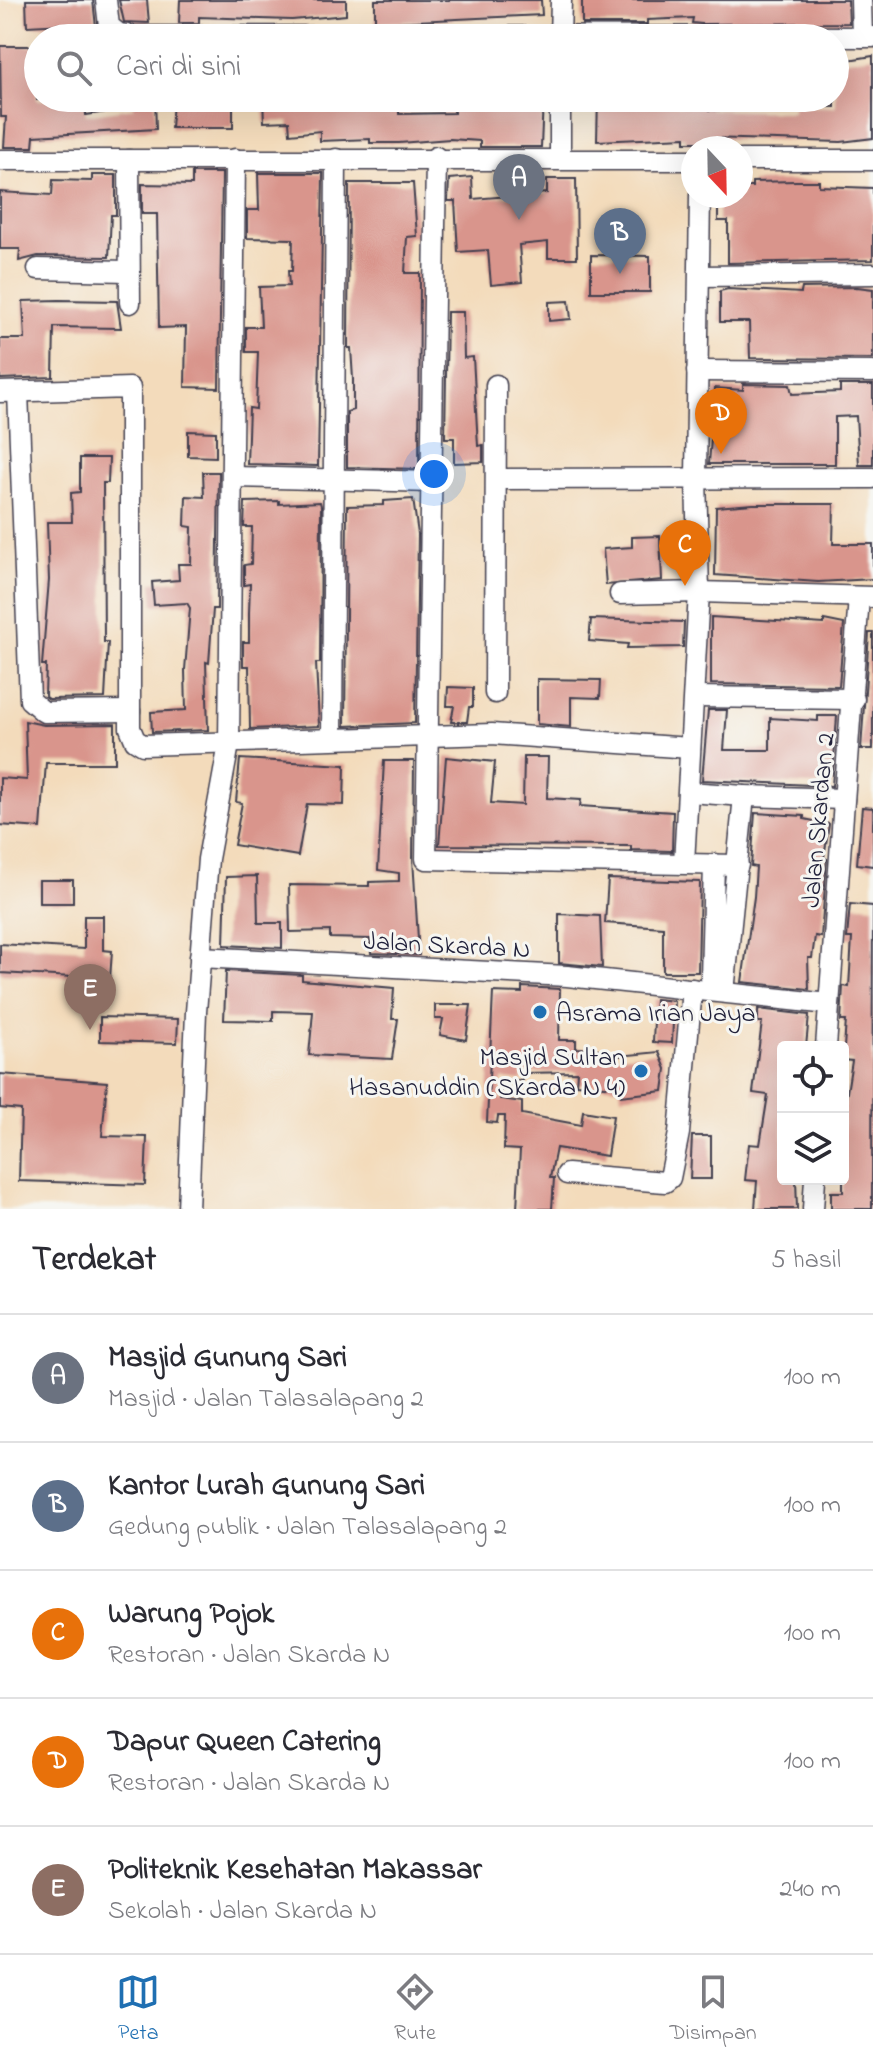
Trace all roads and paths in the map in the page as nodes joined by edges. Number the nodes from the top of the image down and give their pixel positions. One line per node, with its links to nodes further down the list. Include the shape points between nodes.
1 (106, 0): 4 (street)
2 (561, 0): 5 (street)
3 (861, 0): 6 (street)
4 (109, 24)
5 (560, 24)
6 (867, 37)
7 (560, 112): 11 (street)
8 (436, 157): 10 (street); 11 (street); 32 (street)
9 (235, 159): 10 (street); 13 (street); 27 (street)
10 (336, 159): 31 (street)
11 (560, 159): 14 (street)
12 (0, 160): 13 (street)
13 (129, 160): 19 (street)
14 (681, 160)
15 (753, 160): 16 (street)
16 (873, 160)
17 (700, 208): 21 (street)
18 (38, 269): 19 (street)
19 (127, 271): 22 (street)
20 (873, 274): 21 (street)
21 (700, 276): 23 (street)
22 (130, 303)
23 (697, 371): 24 (street); 28 (street)
24 (873, 372)
25 (496, 385): 30 (street)
26 (9, 392): 39 (street, via 30,700 44,712); 39 (street, via 130,388)
27 (234, 477): 31 (street); 42 (street)
28 (696, 477): 29 (street); 30 (street); 33 (street)
29 (873, 478)
30 (498, 479): 36 (street)
31 (333, 480): 32 (street); 41 (street)
32 (434, 482): 40 (street)
33 (699, 592): 34 (street); 35 (street); 37 (street)
34 (620, 594)
35 (866, 597): 38 (street, Jalan Skardan 2)
36 (495, 693)
37 (694, 697): 38 (street); 43 (street)
38 (854, 699): 46 (street, Jalan Skardan 2)
39 (130, 711): 42 (street, via 132,734 143,745)
40 (430, 737): 41 (street); 43 (street, via 492,734); 47 (street, via 426,859)
41 (332, 738): 42 (street)
42 (229, 744): 50 (street, via 208,859)
43 (690, 748): 44 (street)
44 (689, 792): 45 (street); 47 (street)
45 (744, 796): 46 (street); 49 (street)
46 (844, 799): 52 (street, Jalan Skardan 2)
47 (684, 863): 48 (street)
48 (714, 864): 49 (street); 49 (street, via 723,922)
49 (738, 865)
50 (200, 957): 51 (street, Jalan Skarda N, via 567,976); 56 (street)
51 (692, 989): 52 (street, Jalan Skarda N); 54 (street, via 670,1178 665,1182)
52 (829, 1004): 53 (street, Jalan Skardan 2)
53 (826, 1041)
54 (567, 1174)
55 (815, 1185): 57 (street)
56 (188, 1209)
57 (813, 1209)

